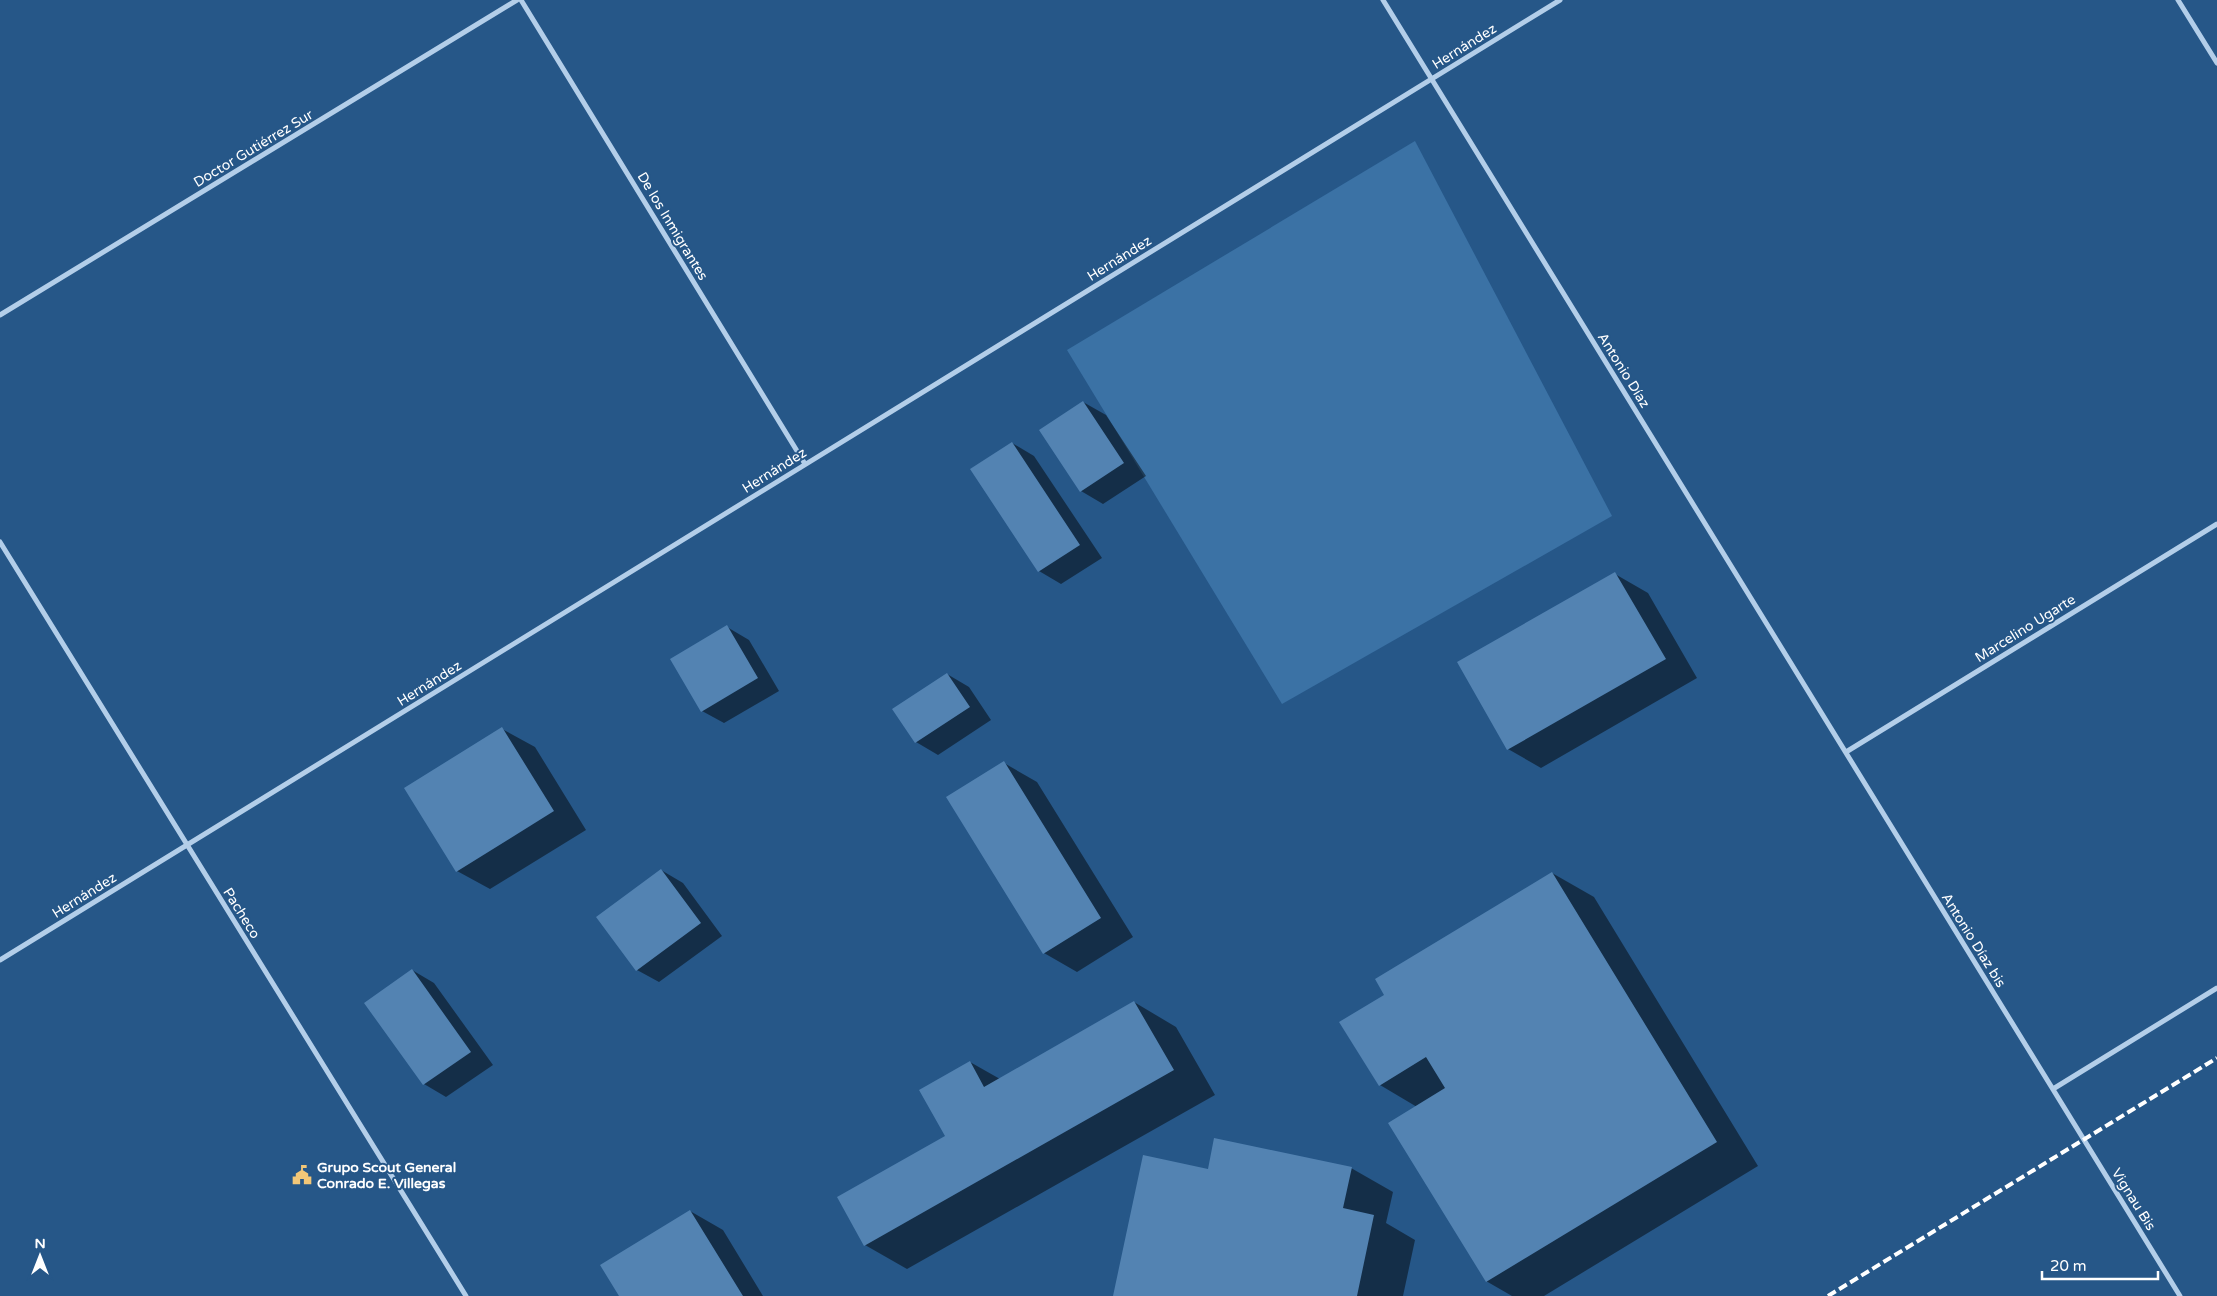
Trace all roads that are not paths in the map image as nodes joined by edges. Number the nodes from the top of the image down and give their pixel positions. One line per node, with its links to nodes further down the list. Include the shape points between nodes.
1 (517, 0): 8 (street, Doctor Gutiérrez Sur)
2 (521, 0): 9 (street, De los Inmigrantes)
3 (1383, 0): 7 (street, Antonio Díaz)
4 (1560, 0): 7 (street, Hernández)
5 (2178, 0): 6 (street)
6 (2217, 63)
7 (1431, 79): 9 (street, Hernández); 12 (street, Antonio Díaz)
8 (0, 315)
9 (806, 464): 13 (street, Hernández)
10 (2217, 524): 12 (street, Marcelino Ugarte)
11 (0, 542): 13 (street, Pacheco)
12 (1846, 752): 16 (street, Antonio Díaz bis)
13 (187, 845): 14 (street, Hernández); 18 (street, Pacheco)
14 (0, 960)
15 (2217, 988): 16 (street)
16 (2053, 1089): 17 (street, Antonio Díaz bis)
17 (2084, 1139): 19 (street, Vignau Bis)
18 (466, 1296)
19 (2180, 1296)

